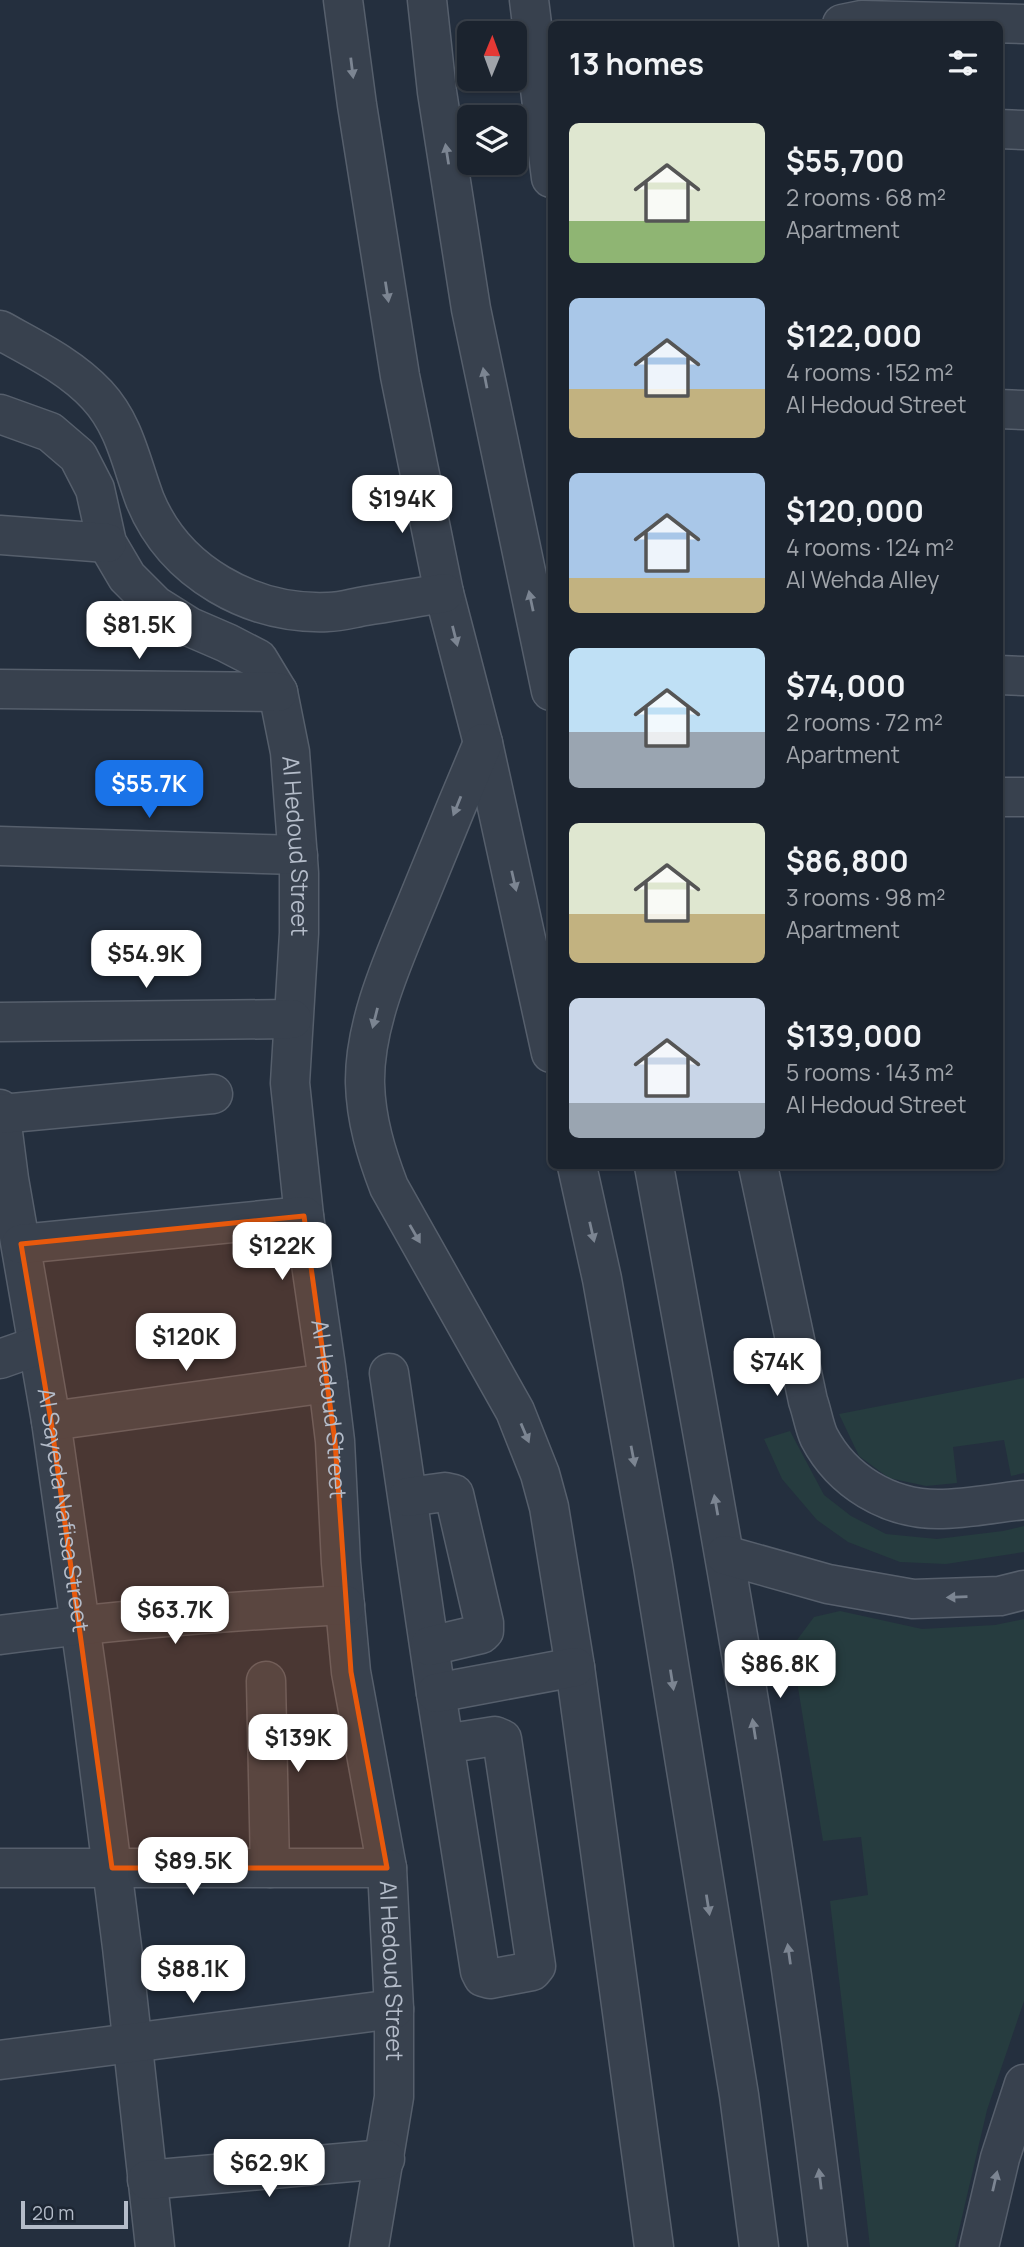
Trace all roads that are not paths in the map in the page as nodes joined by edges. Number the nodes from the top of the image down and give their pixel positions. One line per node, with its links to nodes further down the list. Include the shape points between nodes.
1 (343, 0): 18 (street, one-way to 18, via 398,363)
2 (427, 0): 21 (street, one-way to 2, via 471,309)
3 (529, 0): 8 (street)
4 (857, 21): 5 (street)
5 (902, 21)
6 (1003, 23): 7 (street)
7 (1024, 24)
8 (544, 78): 11 (street)
9 (1003, 129): 10 (street)
10 (1024, 130)
11 (548, 135)
12 (0, 330): 18 (street, via 60,363 99,397 126,441 146,501 164,534 190,564 220,587 255,603 292,612 331,612)
13 (1003, 409): 14 (street)
14 (1024, 410)
15 (0, 414): 17 (street, Al Hedoud Street, via 50,432 78,456 95,489)
16 (0, 535): 17 (street)
17 (107, 543): 23 (street, Al Hedoud Street, via 127,577 155,605 258,659)
18 (444, 593): 24 (street, one-way to 24)
19 (1003, 675): 20 (street)
20 (1024, 676)
21 (548, 677)
22 (0, 689): 23 (street)
23 (278, 692): 28 (street, Al Hedoud Street, via 290,752)
24 (483, 743): 31 (street, one-way to 31); 52 (street, one-way to 52, via 385,984 368,1051 369,1127 388,1187 529,1442 549,1507)
25 (1003, 797): 26 (street)
26 (1024, 797)
27 (0, 846): 28 (street)
28 (298, 855): 29 (street, Al Hedoud Street, via 299,933)
29 (292, 1019): 30 (street); 37 (street, Al Hedoud Street, via 290,1083)
30 (0, 1022)
31 (548, 1039)
32 (213, 1094): 33 (street)
33 (0, 1112): 38 (street, Al Sayeda Nafisa Street)
34 (578, 1169): 69 (street, one-way to 69, via 603,1279 653,1566 739,2095)
35 (655, 1169): 46 (street, one-way to 35)
36 (759, 1169): 45 (street, via 808,1401 819,1436 839,1467 867,1490 901,1505 938,1509)
37 (304, 1216): 38 (street); 42 (street, Al Hedoud Street)
38 (21, 1244): 39 (street, Al Sayeda Nafisa Street)
39 (37, 1346): 40 (street); 43 (street, Al Sayeda Nafisa Street)
40 (0, 1359)
41 (389, 1373): 44 (street)
42 (328, 1383): 43 (street); 48 (street, Al Hedoud Street)
43 (51, 1422): 49 (street, Al Sayeda Nafisa Street)
44 (408, 1497): 51 (street); 51 (street, via 454,1494 484,1623 481,1634)
45 (1024, 1500)
46 (725, 1555): 47 (street, one-way to 46, via 1000,1596 913,1599 828,1584); 70 (street, one-way to 46, via 770,1821)
47 (1024, 1590)
48 (345, 1605): 49 (street); 59 (street, Al Hedoud Street, via 351,1672)
49 (80, 1625): 50 (street); 57 (street, Al Sayeda Nafisa Street)
50 (0, 1635)
51 (430, 1646): 54 (street)
52 (575, 1667): 54 (street); 68 (street)
53 (266, 1681): 58 (street)
54 (436, 1693): 55 (street)
55 (444, 1744): 55 (street, via 481,1974 490,1979 532,1971 536,1966 502,1740 495,1736)
56 (0, 1868): 57 (street)
57 (111, 1868): 58 (street); 61 (street, Al Sayeda Nafisa Street)
58 (270, 1868): 59 (street)
59 (387, 1868): 60 (street, Al Hedoud Street)
60 (394, 2009): 61 (street); 64 (street, Al Hedoud Street, via 394,2097)
61 (132, 2043): 62 (street); 65 (street, Al Sayeda Nafisa Street)
62 (0, 2060)
63 (1024, 2084): 71 (street, one-way to 63)
64 (385, 2159): 65 (street); 67 (street, Al Hedoud Street)
65 (147, 2179): 66 (street, Al Sayeda Nafisa Street)
66 (155, 2247)
67 (369, 2247)
68 (654, 2247)
69 (759, 2247)
70 (828, 2247)
71 (979, 2247)

